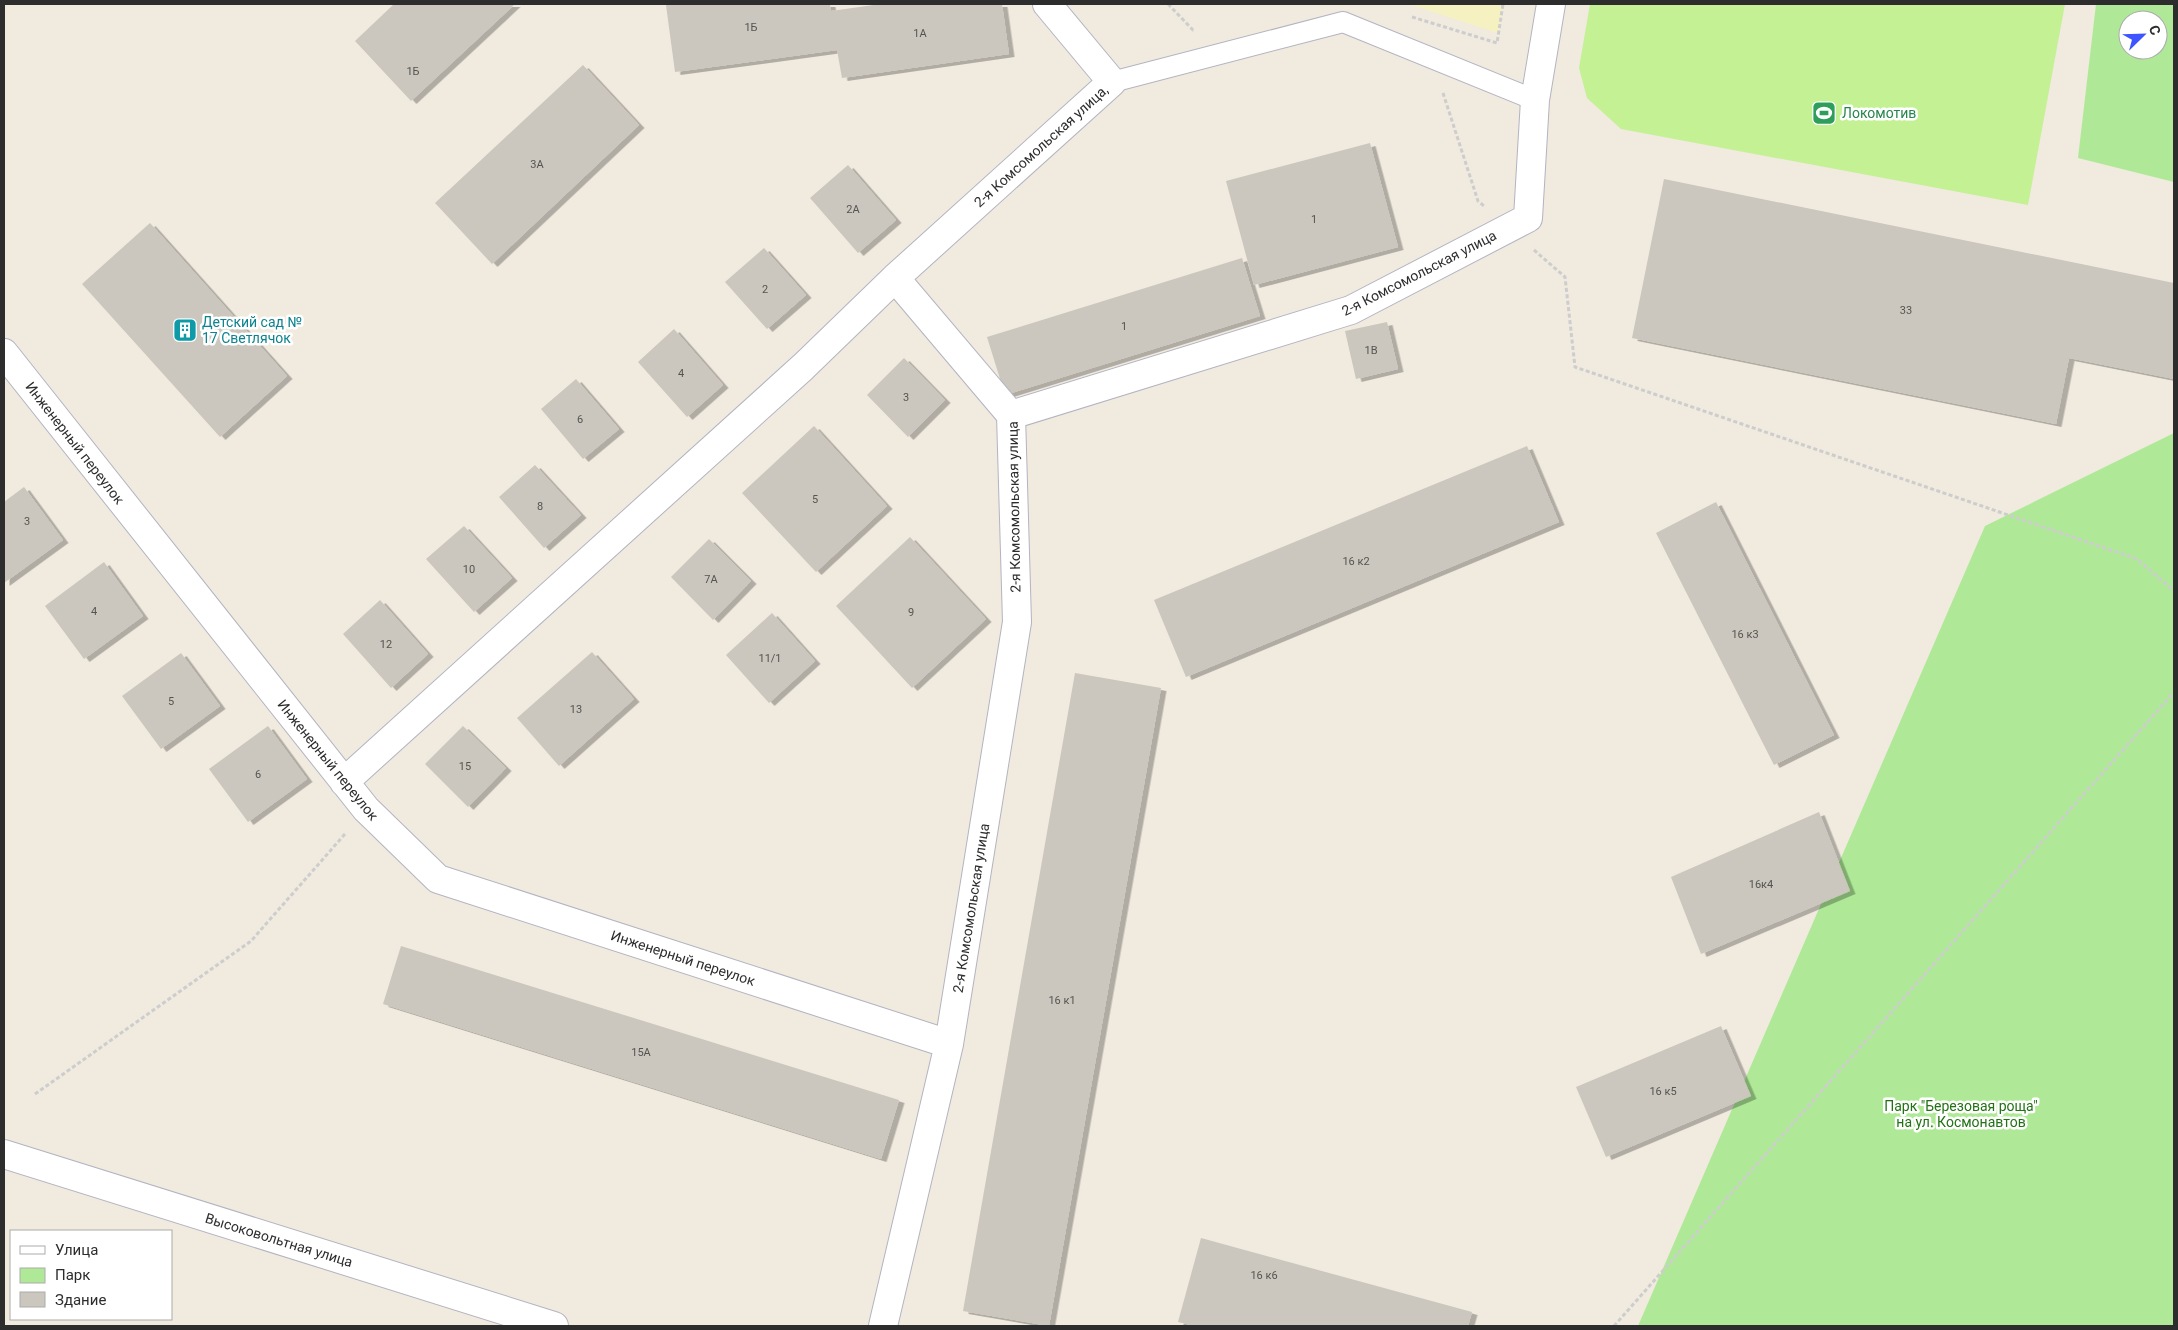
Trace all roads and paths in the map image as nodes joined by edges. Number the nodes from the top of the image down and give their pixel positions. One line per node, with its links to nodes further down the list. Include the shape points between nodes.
1 (1047, 4): 7 (street, 2-я Комсомольская улица,)
2 (1503, 4): 5 (path)
3 (1552, 4): 8 (street, 2-я Комсомольская улица)
4 (1419, 19): 6 (path)
5 (1498, 43)
6 (1432, 58): 7 (lane, via 1343,22); 8 (lane); 9 (path, via 1478,201)
7 (1112, 82): 10 (street, 2-я Комсомольская улица,)
8 (1535, 100): 9 (street, 2-я Комсомольская улица, via 1528,218)
9 (1508, 228): 12 (street, 2-я Комсомольская улица, via 1351,310); 13 (path, via 1565,278 1575,367 2137,559)
10 (895, 278): 12 (street); 15 (street, 2-я Комсомольская улица,, via 803,367)
11 (4, 353): 15 (street, Инженерный переулок)
12 (1011, 415): 17 (street, 2-я Комсомольская улица, via 1017,622)
13 (2174, 591)
14 (2174, 692): 22 (path)
15 (344, 782): 16 (street, Инженерный переулок)
16 (366, 809): 17 (street, Инженерный переулок, via 438,879); 18 (path, via 251,941)
17 (949, 1044): 21 (street, 2-я Комсомольская улица)
18 (35, 1094)
19 (4, 1154): 20 (street, Высоковольтная улица)
20 (554, 1326)
21 (883, 1326)
22 (1614, 1326)

